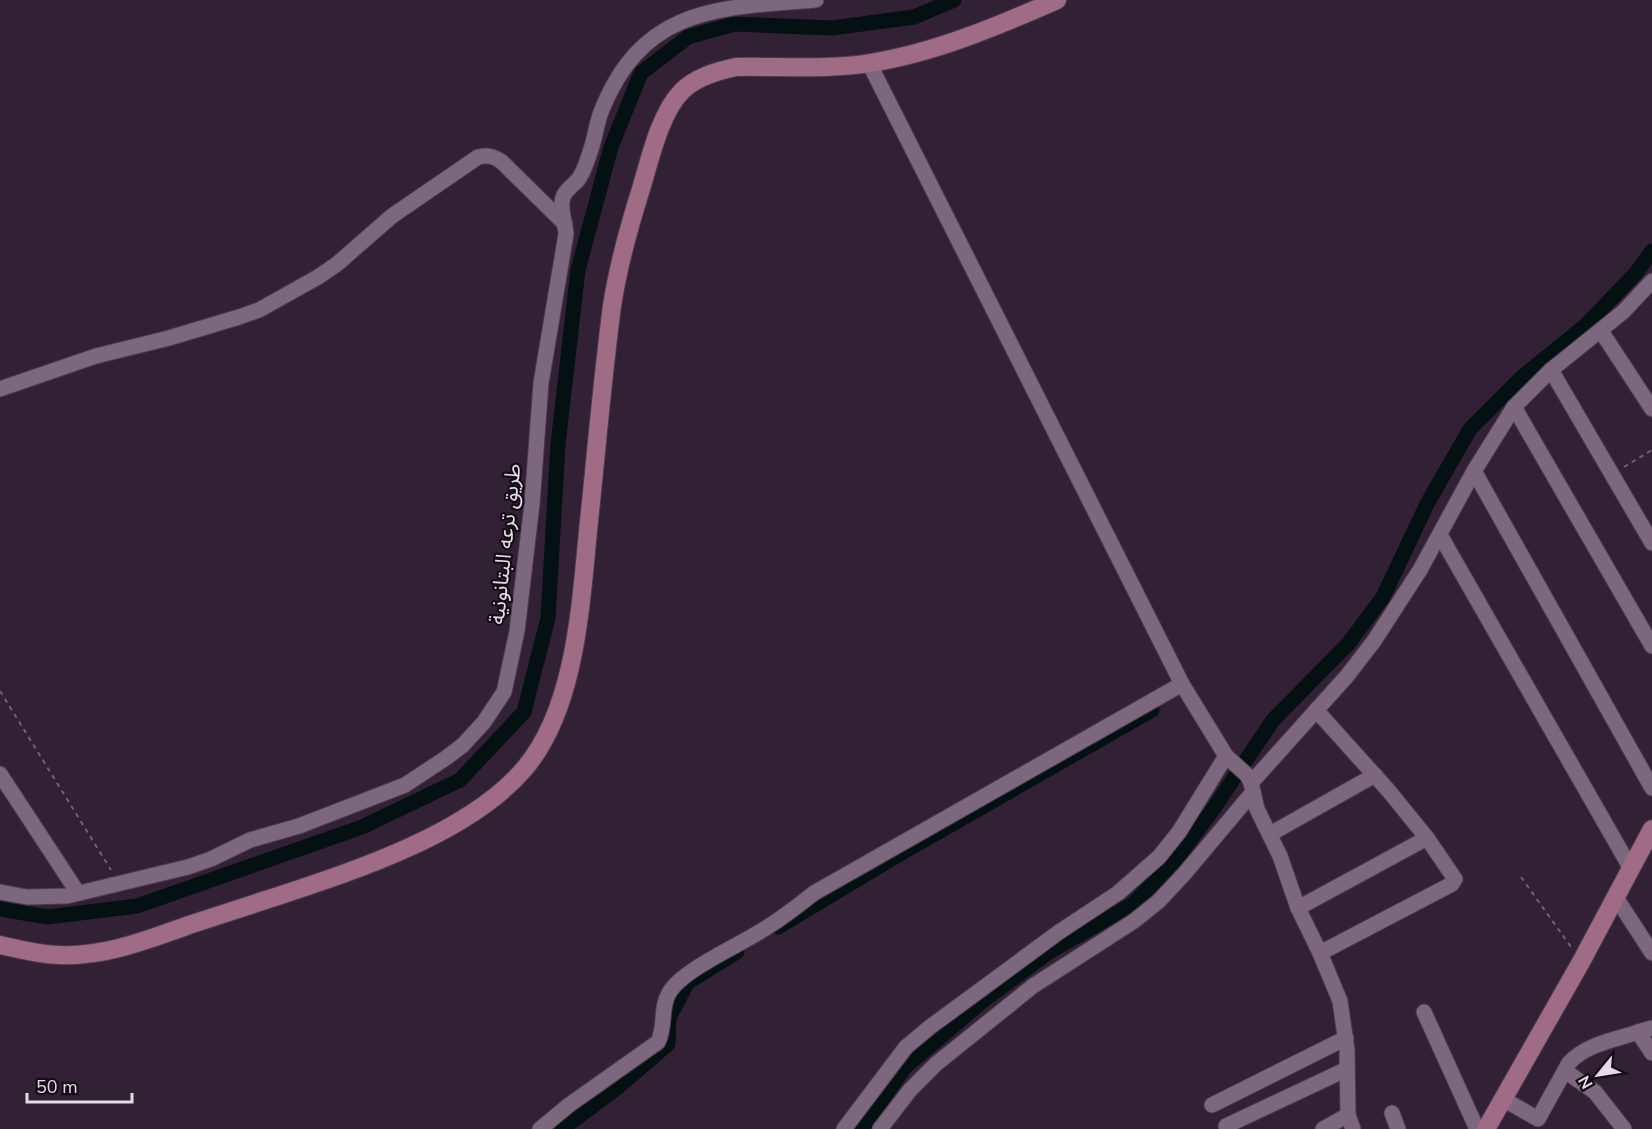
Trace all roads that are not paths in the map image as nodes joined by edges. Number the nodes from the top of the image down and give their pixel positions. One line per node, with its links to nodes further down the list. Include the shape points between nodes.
1 (816, 0): 4 (street, طريق ترعه البتانونية, via 708,11 674,23 657,35 625,68 602,111 583,172 562,200)
2 (1057, 0): 3 (street, via 994,27)
3 (869, 63): 15 (street); 30 (street, via 723,70 688,85 665,118 625,244 613,302 570,668 557,711 526,767 482,808 458,823 347,873 108,951 59,956)
4 (566, 224): 8 (street, via 502,162 487,155 478,157 392,216 337,264 259,310 96,356); 27 (street, طريق ترعه البتانونية, via 541,384 519,615 506,685 496,706 463,745 405,785 299,826 250,840 188,867)
5 (1649, 292): 6 (street)
6 (1601, 331): 7 (street); 10 (street)
7 (1551, 370): 9 (street); 13 (street)
8 (0, 389)
9 (1514, 407): 11 (street); 14 (street)
10 (1652, 409)
11 (1474, 471): 12 (street); 21 (street)
12 (1440, 535): 16 (street, via 1374,641); 25 (street)
13 (1652, 543)
14 (1652, 646)
15 (1182, 684): 17 (street); 45 (street, via 814,893 769,927 677,981 663,1005 658,1042)
16 (1316, 710): 19 (street); 20 (street)
17 (1230, 760): 20 (street); 46 (street, via 1159,857 1118,893 906,1047)
18 (0, 774): 27 (street)
19 (1375, 776): 22 (street); 23 (street)
20 (1250, 784): 22 (street); 47 (street, via 1185,873 1159,901 1033,986 936,1064 909,1090)
21 (1652, 788)
22 (1270, 834): 29 (street)
23 (1427, 838): 29 (street); 31 (street, via 1455,882)
24 (1650, 840): 25 (street)
25 (1630, 867): 28 (street)
26 (0, 892): 27 (street, طريق ترعه البتانونية, via 48,898)
27 (78, 893)
28 (1615, 896): 32 (street); 39 (street)
29 (1298, 908): 31 (street)
30 (0, 945)
31 (1320, 953): 35 (street, via 1340,1001)
32 (1652, 953)
33 (1424, 1012): 50 (street)
34 (1645, 1030): 36 (street); 38 (street, via 1585,1050)
35 (1346, 1038): 37 (street); 40 (street)
36 (1652, 1053)
37 (1347, 1069): 42 (street); 44 (street)
38 (1565, 1071): 43 (street); 52 (street, via 1595,1092)
39 (1503, 1099): 43 (street); 51 (street)
40 (1212, 1106)
41 (1392, 1113): 49 (street)
42 (1351, 1122): 48 (street)
43 (1542, 1124)
44 (1226, 1126)
45 (540, 1129)
46 (844, 1129)
47 (880, 1129)
48 (1323, 1129)
49 (1398, 1129)
50 (1477, 1129)
51 (1486, 1129)
52 (1624, 1129)

